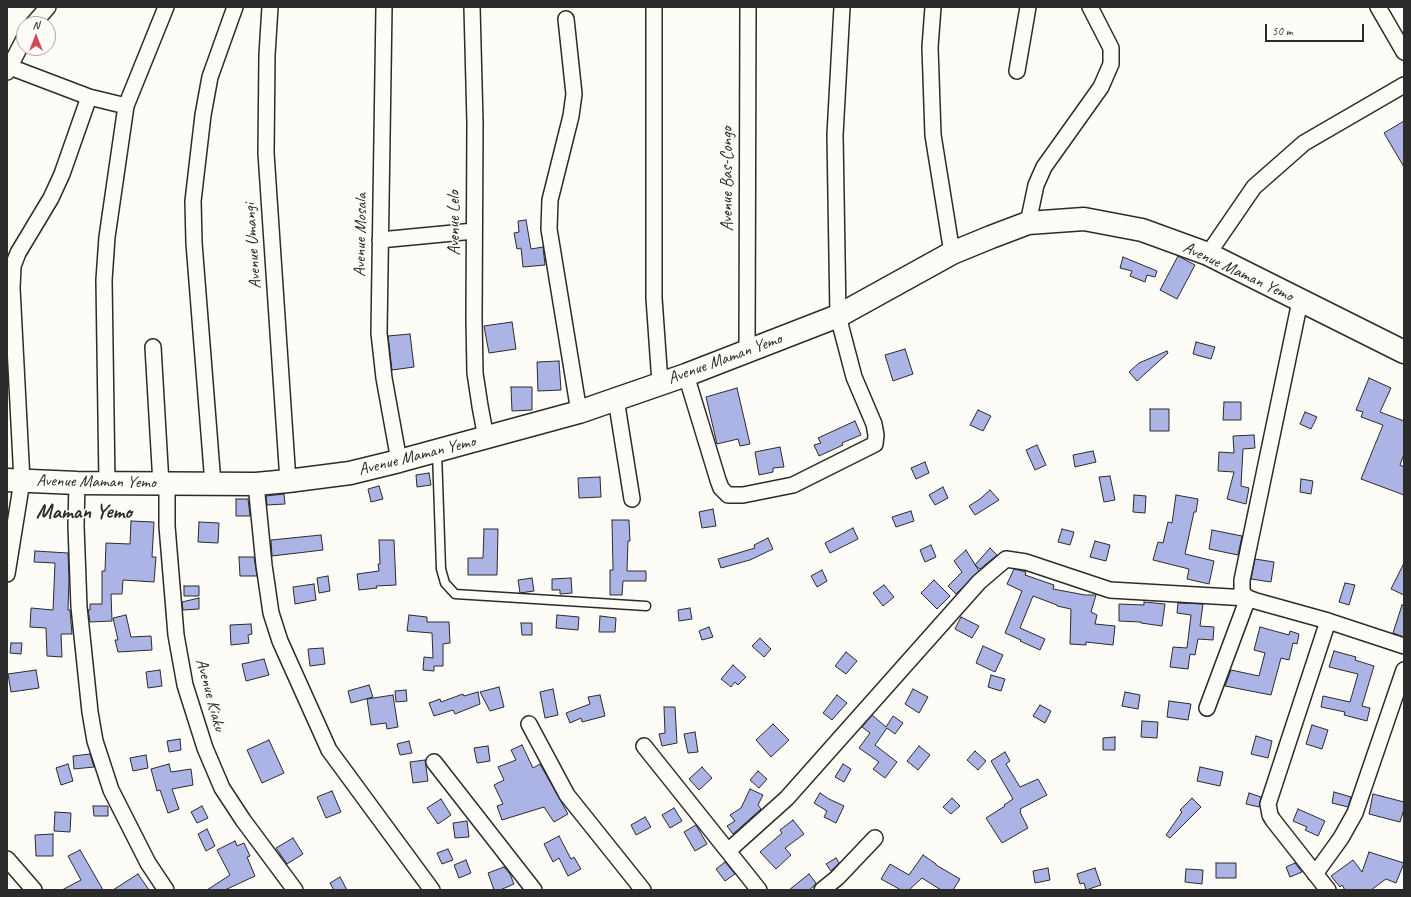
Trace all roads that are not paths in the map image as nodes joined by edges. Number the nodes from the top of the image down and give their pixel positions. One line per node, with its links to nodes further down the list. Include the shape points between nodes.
1 (48, 7): 14 (street)
2 (166, 7): 22 (street)
3 (235, 7): 45 (street, via 210,77 203,115 194,201 194,243)
4 (270, 7): 41 (street, Avenue Umangi, via 266,153)
5 (384, 7): 25 (street, Avenue Mosala)
6 (472, 7): 24 (street, Avenue Lelo)
7 (654, 7): 34 (street, via 654,298)
8 (748, 7): 31 (street, Avenue Bas-Congo)
9 (842, 7): 29 (street, via 835,135)
10 (933, 7): 26 (street, via 930,47 933,135)
11 (1028, 7): 19 (street)
12 (1090, 7): 23 (street, via 1111,48 1111,64 1101,87 1044,168 1036,185)
13 (1378, 7): 16 (street)
14 (40, 16)
15 (566, 19): 36 (street, via 574,94 550,200 549,229)
16 (1404, 52)
17 (16, 55): 18 (street)
18 (8, 70): 21 (street)
19 (1017, 71)
20 (1404, 85): 27 (street, via 1304,143 1254,187)
21 (89, 97): 22 (street); 40 (street, via 62,174 51,198 18,253 14,266 12,288)
22 (126, 106): 43 (street, via 111,200 104,280)
23 (1028, 223): 26 (street, Avenue Maman Yemo); 27 (street, Avenue Maman Yemo, via 1084,219 1142,230)
24 (474, 232): 25 (street); 37 (street, Avenue Lelo, via 475,373)
25 (380, 240): 39 (street, Avenue Mosala, via 379,333 384,378)
26 (952, 253): 29 (street, Avenue Maman Yemo)
27 (1208, 254): 28 (street, Avenue Maman Yemo)
28 (1300, 301): 32 (street, Avenue Maman Yemo); 49 (street, via 1242,580 1242,593)
29 (838, 316): 31 (street, Avenue Maman Yemo); 33 (street, via 854,377 874,424 875,444 793,485 743,496 728,495 718,480)
30 (153, 347): 44 (street, Avenue Kiaku)
31 (747, 351): 33 (street, Avenue Maman Yemo)
32 (1404, 352)
33 (686, 375): 34 (street, Avenue Maman Yemo)
34 (660, 383): 35 (street, Avenue Maman Yemo)
35 (616, 399): 36 (street, Avenue Maman Yemo); 47 (street)
36 (579, 412): 37 (street, Avenue Maman Yemo)
37 (486, 438): 38 (street, Avenue Maman Yemo)
38 (437, 451): 39 (street, Avenue Maman Yemo); 50 (lane, via 441,569 446,583 455,594)
39 (400, 461): 41 (street, Avenue Maman Yemo, via 350,473)
40 (15, 480): 42 (street, Avenue Maman Yemo); 48 (street)
41 (288, 481): 46 (street, Avenue Maman Yemo)
42 (77, 483): 43 (street, Avenue Maman Yemo); 63 (street, via 79,607 95,741 110,790 148,863)
43 (107, 483): 44 (street, Avenue Maman Yemo)
44 (164, 484): 45 (street, Avenue Maman Yemo); 64 (street, Avenue Kiaku, via 176,635 185,685 205,748 222,788)
45 (213, 484): 46 (street, Avenue Maman Yemo)
46 (256, 484): 65 (street, via 271,612 280,641 329,750)
47 (632, 498)
48 (7, 574)
49 (1248, 598): 51 (street); 54 (street); 59 (street, via 1110,590 1026,562 1006,559 978,582 787,798)
50 (646, 606)
51 (1328, 621): 52 (street); 61 (street, via 1268,804 1273,820)
52 (1404, 646)
53 (1404, 670): 61 (street, via 1355,813)
54 (1206, 708)
55 (529, 724): 67 (street, via 567,795)
56 (644, 746): 59 (street)
57 (434, 762): 66 (street)
58 (875, 838): 69 (street)
59 (728, 851): 68 (street)
60 (7, 859): 62 (street)
61 (1316, 874): 70 (street)
62 (34, 890)
63 (166, 890)
64 (295, 890)
65 (432, 890)
66 (534, 890)
67 (643, 890)
68 (759, 890)
69 (822, 890)
70 (1328, 890)

